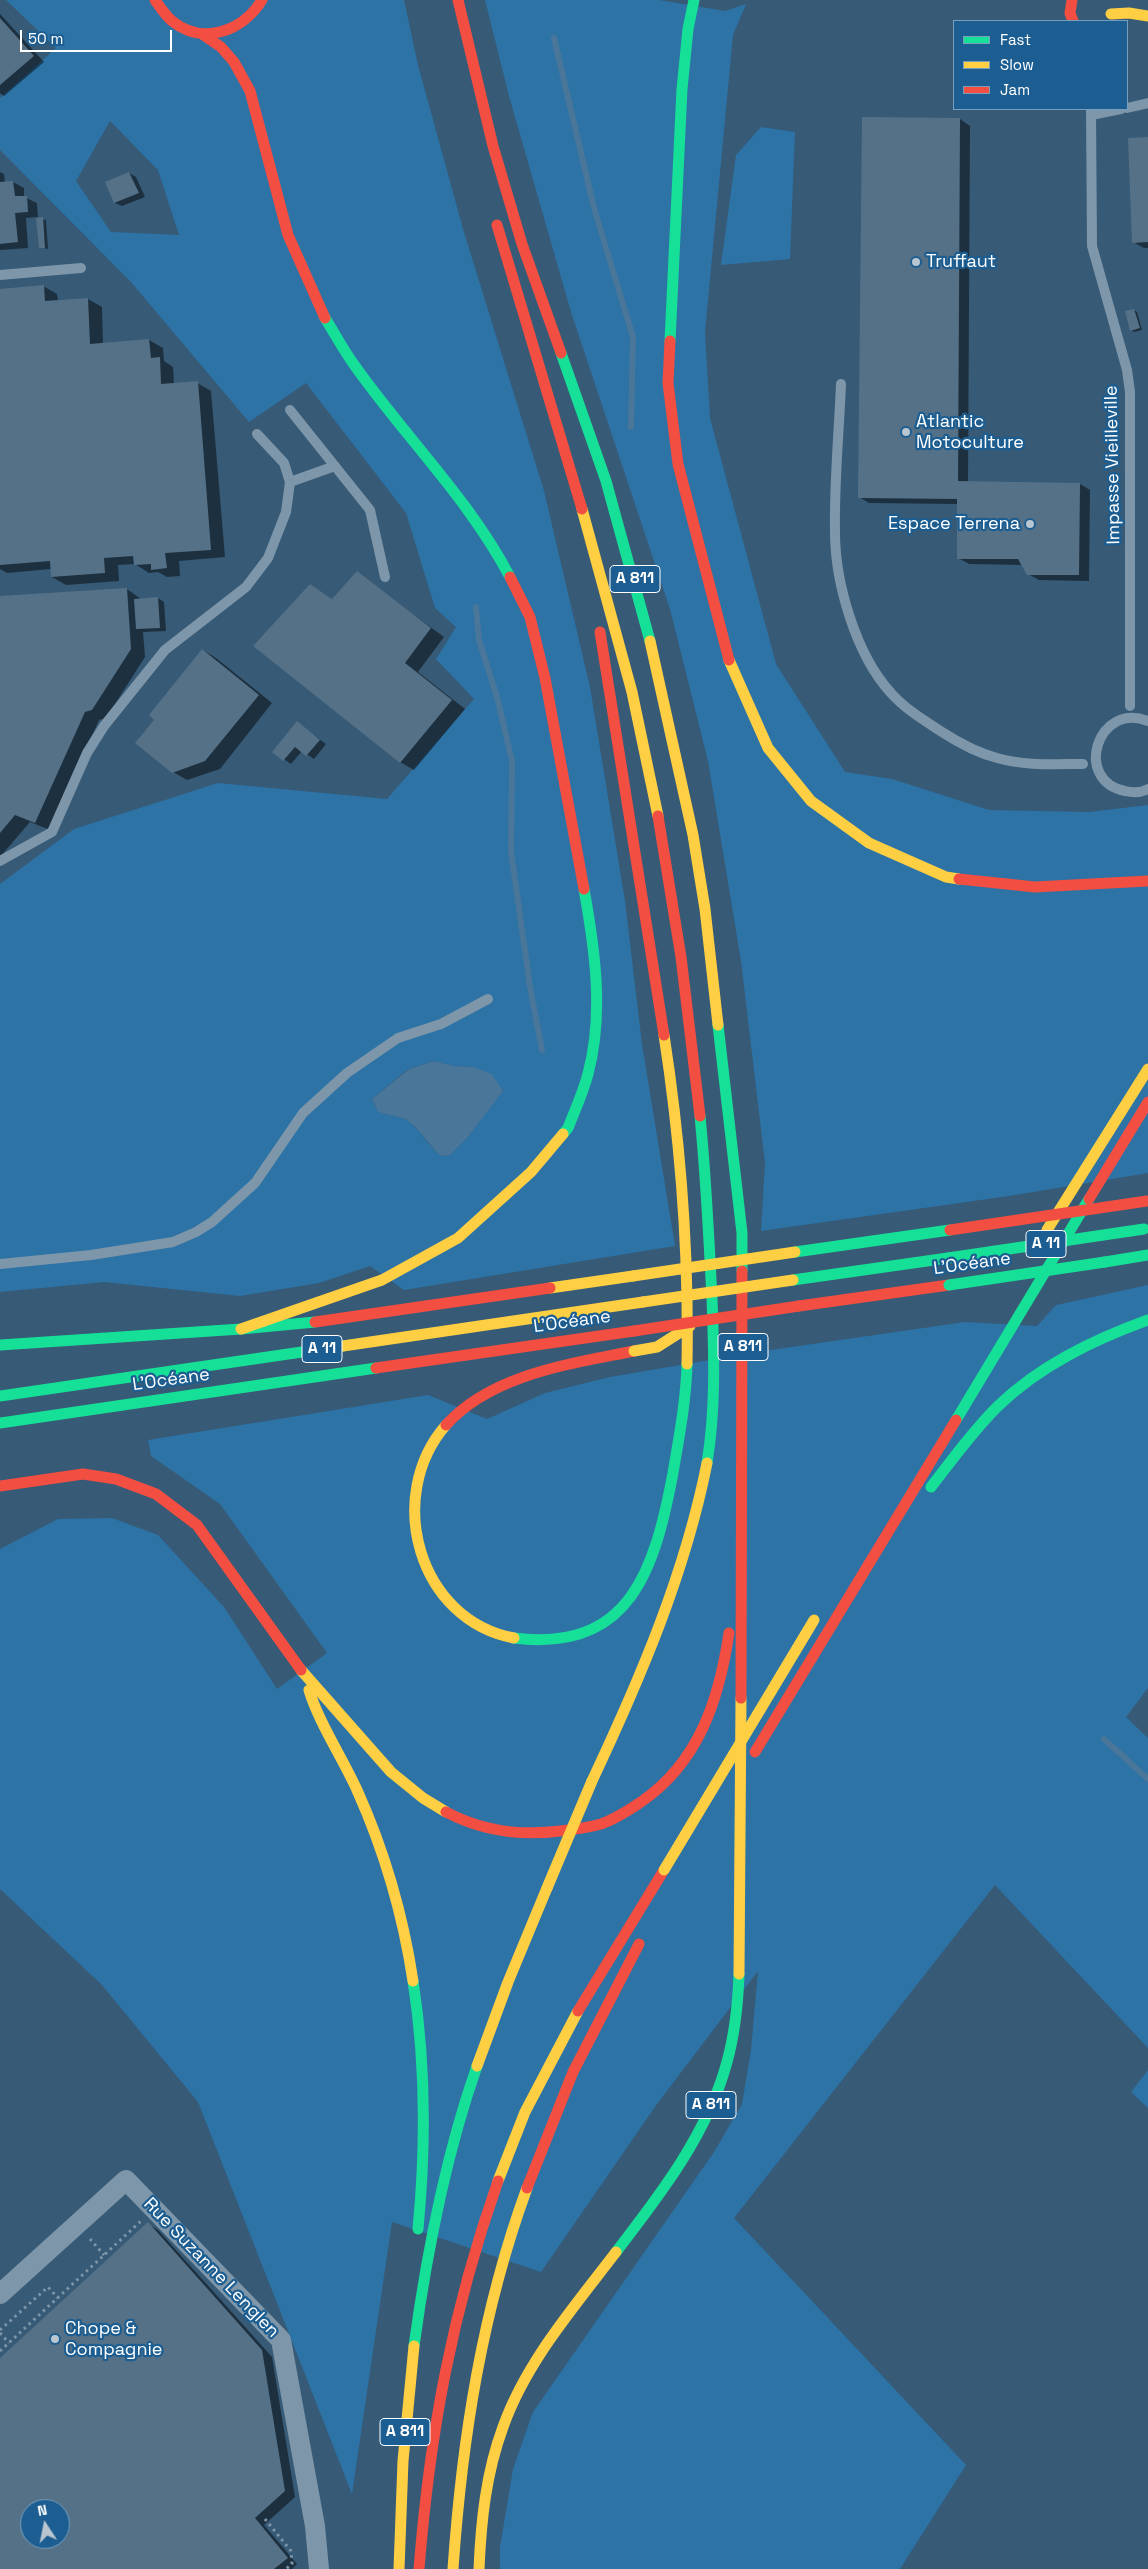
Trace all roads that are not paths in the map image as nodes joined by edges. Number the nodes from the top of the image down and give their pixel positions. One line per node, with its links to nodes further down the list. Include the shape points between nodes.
1 (155, 0): 10 (main road, via 175,23)
2 (262, 0): 10 (main road, via 249,19 235,28)
3 (458, 0): 52 (main road, A 811, via 493,146 522,244 606,481 633,572 693,835 720,1027 742,1233)
4 (694, 0): 35 (main road, via 682,89 668,383 678,464 729,660 768,748 811,801 869,843 946,876 1035,887)
5 (1057, 1): 6 (main road)
6 (1071, 2): 9 (main road)
7 (1110, 13): 8 (main road)
8 (1148, 16)
9 (1073, 20)
10 (202, 34): 46 (main road, via 220,46 234,62 250,92 288,236 322,312 355,366 450,484 493,545 530,617 545,678 594,944 597,1007 588,1074 568,1128 531,1172 458,1238 382,1280)
11 (1148, 103): 12 (lane)
12 (1128, 108)
13 (1111, 110): 14 (lane)
14 (1091, 112): 27 (lane, Impasse Vieilleville, via 1092,246 1127,370 1130,392)
15 (493, 210): 23 (main road, A 811)
16 (81, 268): 17 (lane)
17 (0, 275)
18 (841, 384): 31 (lane, via 835,533 850,621 867,656 891,693 922,720 959,743 997,758 1032,764)
19 (290, 410): 21 (lane)
20 (257, 434): 22 (lane, via 284,464)
21 (335, 466): 22 (lane); 24 (lane, via 370,510)
22 (290, 482): 34 (lane, via 286,512 268,558 246,587 165,650 104,726 87,753 52,832)
23 (575, 483): 25 (main road, via 570,506); 60 (main road, A 811, bridge, via 617,629 638,718 686,985 708,1200 713,1421 708,1462 688,1547 642,1671 524,1939 476,2068 453,2143)
24 (385, 577)
25 (591, 586)
26 (598, 621): 45 (main road, bridge, via 620,740 678,1149 686,1242 687,1368 683,1416 662,1529 647,1574 627,1603 602,1624 571,1637 522,1640 502,1636 473,1623 442,1596 420,1556 414,1531 415,1483 438,1434 473,1402 522,1378 657,1347)
27 (1130, 706): 28 (lane); 29 (lane)
28 (1120, 720): 29 (lane); 30 (lane, via 1103,733)
29 (1145, 720)
30 (1096, 753): 31 (lane); 32 (lane)
31 (1084, 764): 32 (lane)
32 (1100, 774): 33 (lane, via 1119,790 1131,793)
33 (1148, 789)
34 (0, 861)
35 (1148, 881)
36 (488, 999): 42 (lane, via 441,1024 398,1038 347,1073 303,1113 254,1183 212,1222 196,1232 173,1242 91,1255)
37 (1148, 1069): 43 (main road)
38 (1148, 1102): 51 (main road)
39 (1148, 1201): 46 (main road, bridge, via 322,1321)
40 (1146, 1229): 48 (main road, L’Océane / A 11, bridge)
41 (1148, 1255): 45 (main road, L’Océane / A 11, bridge)
42 (0, 1264)
43 (1012, 1287)
44 (1148, 1320): 51 (main road, via 1085,1346 1013,1393 981,1426 909,1516)
45 (697, 1321): 49 (main road, L’Océane / A 11, bridge)
46 (241, 1329): 47 (main road)
47 (0, 1345)
48 (0, 1396)
49 (0, 1423)
50 (0, 1486): 54 (main road, via 82,1474 116,1479 156,1494 197,1525)
51 (894, 1519): 55 (main road)
52 (741, 1579): 54 (main road, via 732,1599 715,1707 705,1729 682,1765 663,1786 642,1802 599,1825 519,1834 462,1820 434,1806 386,1767 323,1690); 65 (main road, A 811, via 741,1920 729,2054 722,2080 690,2149 543,2351 510,2407 488,2483)
53 (816, 1616): 63 (main road, bridge, via 556,2050 508,2154 486,2212 455,2317 437,2404)
54 (304, 1674): 57 (main road, via 310,1694 363,1802 376,1838 392,1887 412,1976 422,2045 424,2088 425,2156)
55 (730, 1794)
56 (645, 1936): 64 (main road, via 588,2040 554,2114 500,2275 474,2389 463,2457)
57 (416, 2243)
58 (412, 2280): 60 (main road)
59 (0, 2294): 61 (street, Rue Suzanne Lenglen, via 126,2180 281,2340 315,2526)
60 (420, 2295): 62 (main road, A 811, via 404,2449)
61 (319, 2569)
62 (399, 2569)
63 (419, 2569)
64 (454, 2569)
65 (479, 2569)

